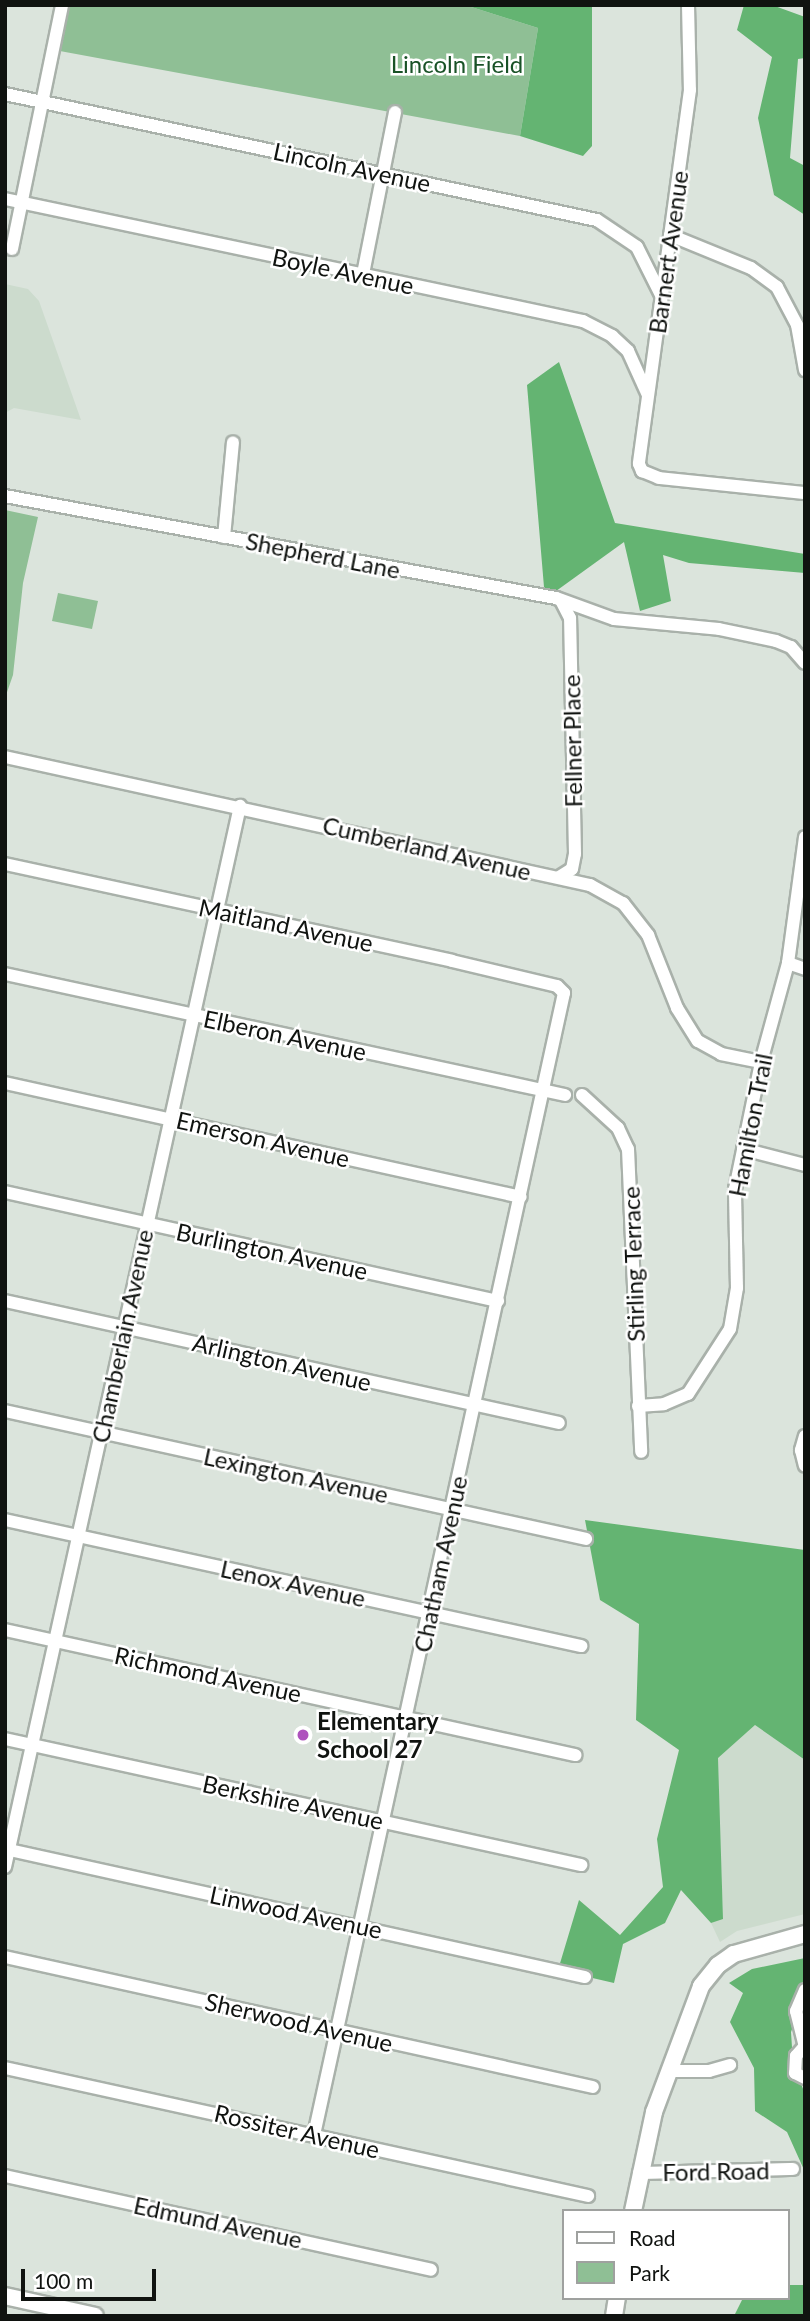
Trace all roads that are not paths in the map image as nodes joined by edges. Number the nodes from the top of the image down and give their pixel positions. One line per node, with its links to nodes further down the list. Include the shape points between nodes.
1 (62, 5): 4 (street)
2 (688, 5): 9 (street, Barnert Avenue, via 691,90)
3 (5, 94): 4 (street, Lincoln Avenue)
4 (42, 102): 6 (street, Lincoln Avenue); 8 (street)
5 (395, 111): 6 (street)
6 (383, 174): 11 (street); 12 (street, Lincoln Avenue, via 597,220 636,247)
7 (5, 199): 8 (street, Boyle Avenue)
8 (22, 202): 10 (street); 11 (street, Boyle Avenue)
9 (670, 234): 12 (street, Barnert Avenue); 13 (street, via 751,268 777,287 797,325)
10 (12, 249)
11 (363, 274): 14 (street, Boyle Avenue, via 595,325 628,351)
12 (661, 295): 14 (street, Barnert Avenue)
13 (805, 370)
14 (647, 393): 16 (street, Barnert Avenue, via 639,464 649,476)
15 (233, 442): 18 (street)
16 (805, 493)
17 (5, 496): 18 (street, Shepherd Lane)
18 (224, 537): 19 (street, Shepherd Lane)
19 (561, 600): 20 (street, Shepherd Lane, via 614,619 776,641 791,647); 25 (street, Fellner Place, via 570,618 575,854 572,869)
20 (805, 663)
21 (5, 757): 22 (street, Cumberland Avenue)
22 (240, 806): 25 (street, Cumberland Avenue); 26 (street, Chamberlain Avenue)
23 (805, 837): 27 (street, Hamilton Trail)
24 (5, 864): 26 (street, Maitland Avenue)
25 (559, 877): 32 (street, Cumberland Avenue, via 603,890 633,913 649,935 683,1020 698,1041 721,1054)
26 (216, 910): 30 (street, Maitland Avenue, via 557,986); 31 (street, Chamberlain Avenue)
27 (788, 963): 28 (street); 32 (street, Hamilton Trail)
28 (805, 969)
29 (5, 974): 31 (street, Elberon Avenue)
30 (564, 993): 34 (street, Chatham Avenue)
31 (192, 1014): 34 (street, Elberon Avenue); 37 (street, Chamberlain Avenue)
32 (761, 1062): 38 (street, Hamilton Trail)
33 (5, 1083): 37 (street, Emerson Avenue)
34 (543, 1091): 35 (street, Elberon Avenue); 41 (street, Chatham Avenue)
35 (565, 1095)
36 (582, 1095): 47 (street, Stirling Terrace, via 612,1121 628,1149)
37 (169, 1118): 41 (street, Emerson Avenue); 42 (street, Chamberlain Avenue)
38 (743, 1149): 39 (street); 47 (street, Hamilton Trail, via 734,1204 737,1288 730,1329 688,1394 664,1404)
39 (805, 1165)
40 (5, 1192): 42 (street, Burlington Avenue)
41 (520, 1196): 44 (street, Chatham Avenue)
42 (146, 1223): 44 (street, Burlington Avenue); 45 (street, Chamberlain Avenue)
43 (5, 1301): 45 (street, Arlington Avenue)
44 (498, 1301): 46 (street, Chatham Avenue)
45 (124, 1327): 46 (street, Arlington Avenue); 50 (street, Chamberlain Avenue)
46 (475, 1405): 49 (street, Arlington Avenue); 54 (street, Chatham Avenue)
47 (638, 1406): 52 (street, Stirling Terrace)
48 (5, 1411): 50 (street, Lexington Avenue)
49 (559, 1423)
50 (101, 1432): 54 (street, Lexington Avenue); 56 (street, Chamberlain Avenue)
51 (805, 1436): 53 (street, via 801,1450)
52 (641, 1452)
53 (805, 1466)
54 (452, 1509): 57 (street, Lexington Avenue); 58 (street, Chatham Avenue)
55 (5, 1520): 56 (street, Lenox Avenue)
56 (78, 1536): 58 (street, Lenox Avenue); 60 (street, Chamberlain Avenue)
57 (586, 1539)
58 (429, 1612): 61 (street, Lenox Avenue); 62 (street, Chatham Avenue)
59 (5, 1630): 60 (street, Richmond Avenue)
60 (55, 1641): 62 (street, Richmond Avenue); 64 (street, Chamberlain Avenue)
61 (581, 1646)
62 (406, 1718): 65 (street, Richmond Avenue); 66 (street, Chatham Avenue)
63 (5, 1739): 64 (street, Berkshire Avenue)
64 (32, 1745): 66 (street, Berkshire Avenue); 67 (street, Chamberlain Avenue)
65 (575, 1755)
66 (383, 1822): 68 (street, Berkshire Avenue); 70 (street, Chatham Avenue)
67 (7, 1849): 69 (street, Chamberlain Avenue); 70 (street, Linwood Avenue)
68 (580, 1865)
69 (5, 1867)
70 (360, 1925): 73 (street, Linwood Avenue); 75 (street, Chatham Avenue)
71 (805, 1934): 79 (main road, via 745,1949 718,1965 701,1986)
72 (5, 1957): 75 (street, Sherwood Avenue)
73 (585, 1977)
74 (805, 1990): 76 (street, via 796,2011)
75 (337, 2030): 81 (street, Sherwood Avenue); 82 (street, Chatham Avenue)
76 (804, 2048): 80 (street, via 796,2056 794,2073)
77 (730, 2065): 79 (street, via 709,2071)
78 (5, 2067): 82 (street, Rossiter Avenue)
79 (668, 2071): 84 (main road)
80 (805, 2078)
81 (593, 2087)
82 (314, 2135): 86 (street, Rossiter Avenue)
83 (793, 2169): 84 (street, Ford Road)
84 (639, 2173): 87 (main road)
85 (5, 2176): 88 (street, Edmund Avenue)
86 (588, 2196)
87 (633, 2209)
88 (431, 2270)
89 (5, 2296): 90 (main road)
90 (95, 2316)

